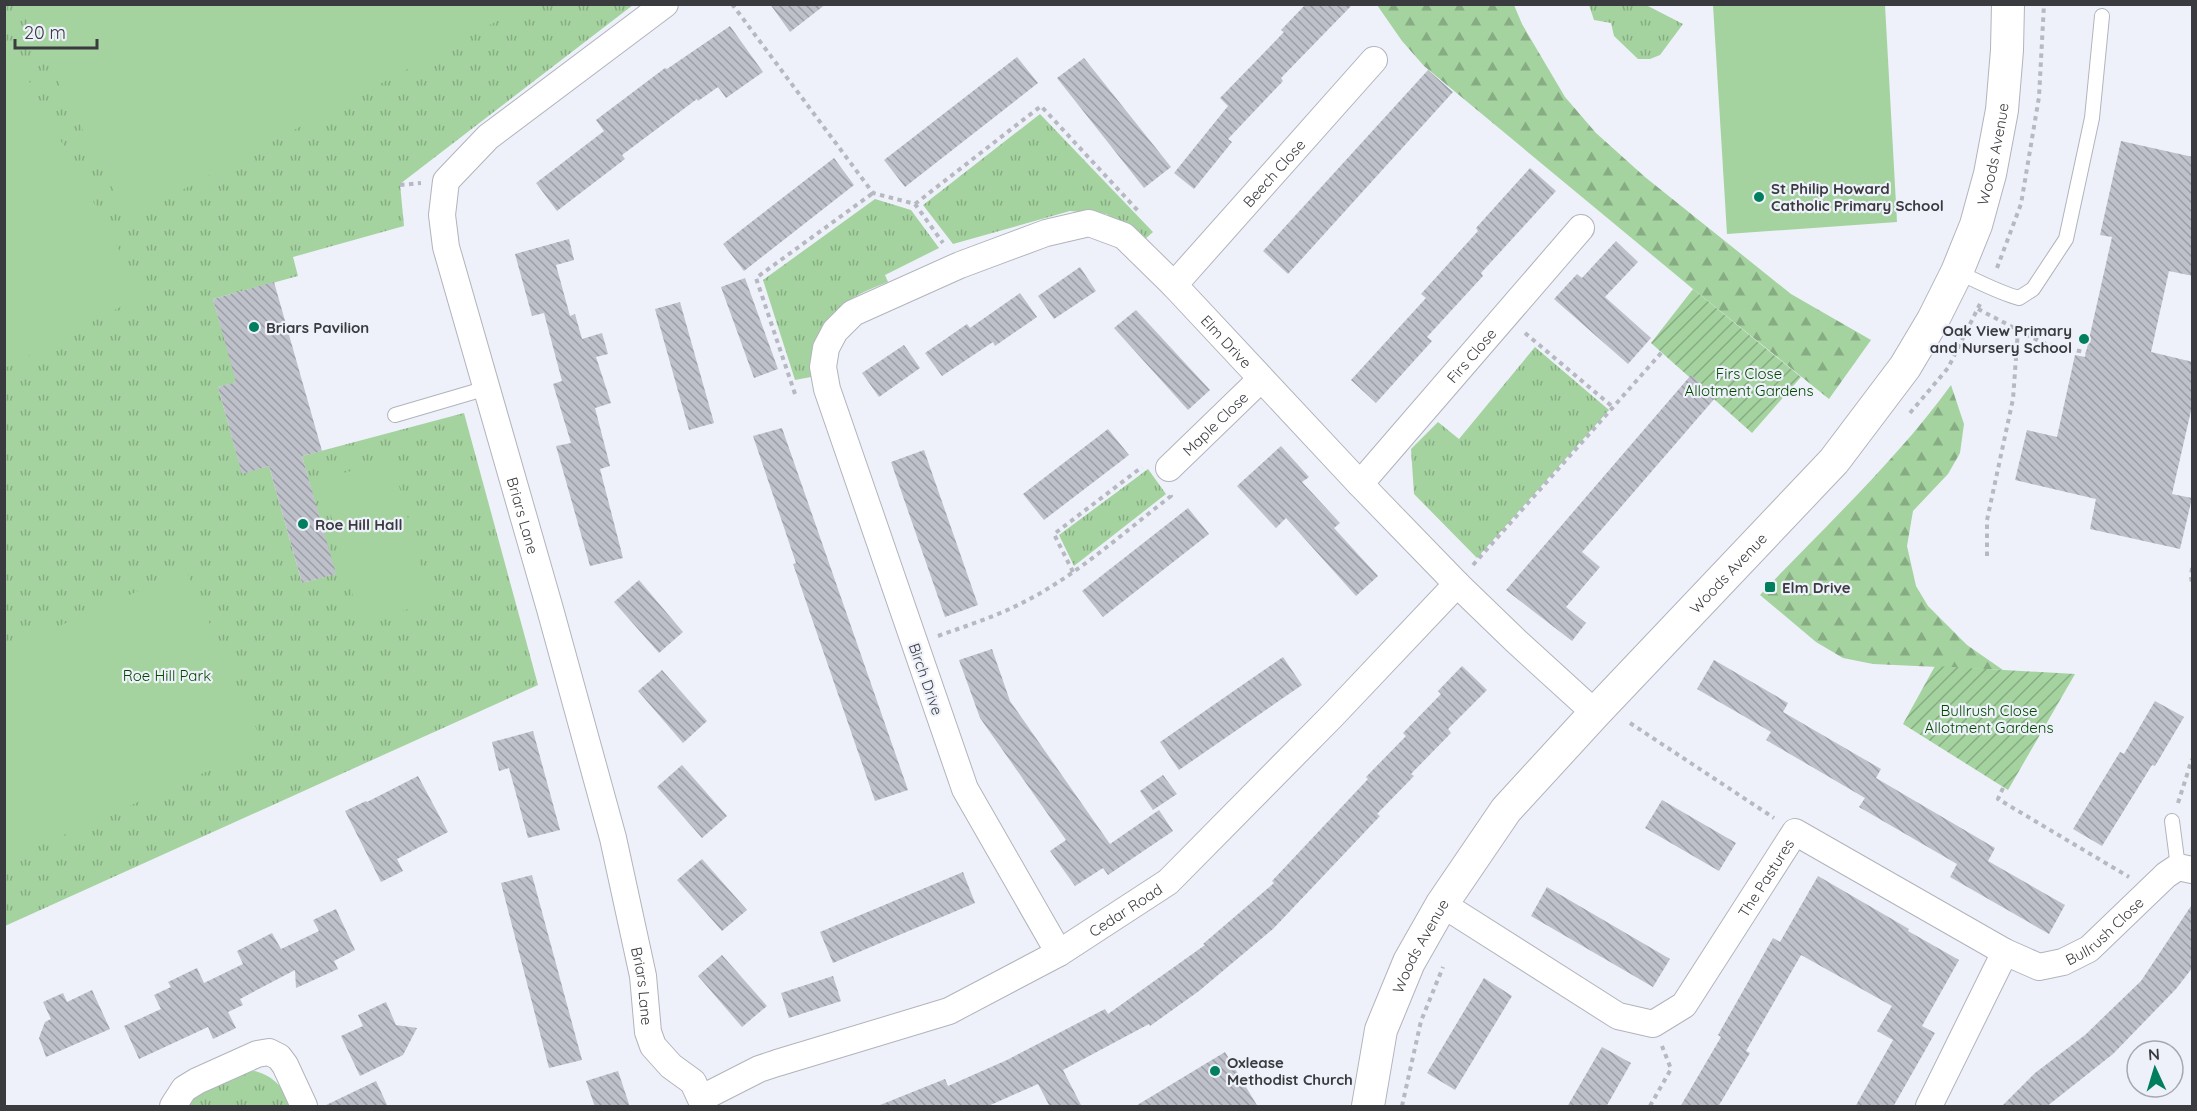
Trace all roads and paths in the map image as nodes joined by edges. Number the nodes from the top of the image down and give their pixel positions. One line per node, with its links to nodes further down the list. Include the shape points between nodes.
1 (665, 4): 20 (street, Briars Lane, via 488,137 446,181 442,215 446,247)
2 (732, 4): 6 (path)
3 (2008, 4): 11 (street, Woods Avenue, via 2002,110 1990,174 1976,225)
4 (2102, 16): 13 (lane, via 2092,118 2066,239 2033,289 2019,298)
5 (1374, 60): 12 (street, Beech Close)
6 (873, 193): 7 (path); 22 (path, via 756,278)
7 (915, 204): 8 (path, via 1041,106); 10 (path)
8 (1146, 220)
9 (1581, 228): 15 (street, Firs Close)
10 (960, 265): 12 (street, Elm Drive, via 1046,233 1089,223 1124,236); 21 (street, Elm Drive, via 853,313 826,348)
11 (1957, 272): 13 (lane); 34 (street, Woods Avenue, via 1905,367 1834,461)
12 (1174, 285): 19 (street, Elm Drive)
13 (1990, 286): 14 (path)
14 (1978, 309): 16 (path); 25 (path, via 1948,368)
15 (1504, 316): 23 (path); 27 (street, Firs Close)
16 (2018, 330): 18 (path, via 2043,343); 28 (path, via 2013,399 1987,520)
17 (1662, 352): 23 (path)
18 (2093, 354)
19 (1261, 379): 26 (street, Maple Close); 27 (street, Elm Drive)
20 (487, 388): 24 (lane); 49 (street, Briars Lane, via 613,838 643,976 648,1032 653,1046 693,1082)
21 (827, 389): 33 (street, Birch Drive)
22 (795, 394)
23 (1614, 408): 31 (path)
24 (395, 415)
25 (1904, 421)
26 (1160, 473): 30 (path, via 1171,496); 30 (path, via 1054,534)
27 (1360, 484): 31 (street, Elm Drive)
28 (1987, 556)
29 (2193, 568): 32 (path)
30 (1073, 572): 33 (path, via 1022,603)
31 (1457, 584): 34 (street, Elm Drive); 46 (street, Cedar Road, via 1168,882)
32 (2193, 584)
33 (915, 645): 46 (street, Birch Drive, via 965,789)
34 (1595, 713): 44 (street, Woods Avenue, via 1506,810)
35 (1638, 714): 36 (path)
36 (1630, 723): 37 (path); 41 (path)
37 (1622, 731)
38 (2193, 759): 40 (path)
39 (2003, 788): 43 (path, via 1998,799)
40 (2172, 821): 42 (lane)
41 (1795, 832): 45 (street, The Pastures); 48 (street, The Pastures, via 1684,1005)
42 (2185, 869): 43 (street, Bullrush Close)
43 (2150, 890): 45 (street, Bullrush Close, via 2089,949 2062,962 2039,966)
44 (1443, 904): 48 (street, via 1618,1016); 52 (street, Woods Avenue, via 1410,962 1381,1029)
45 (2005, 952): 55 (street)
46 (1059, 953): 49 (street, Cedar Road, via 949,1011 759,1069)
47 (1446, 958): 53 (path, via 1421,1021)
48 (1653, 1024): 54 (path, via 1671,1069)
49 (703, 1102)
50 (173, 1107): 51 (street, via 184,1089 197,1081 269,1052 285,1065)
51 (304, 1107)
52 (1368, 1107)
53 (1402, 1107)
54 (1650, 1107)
55 (1929, 1107)

